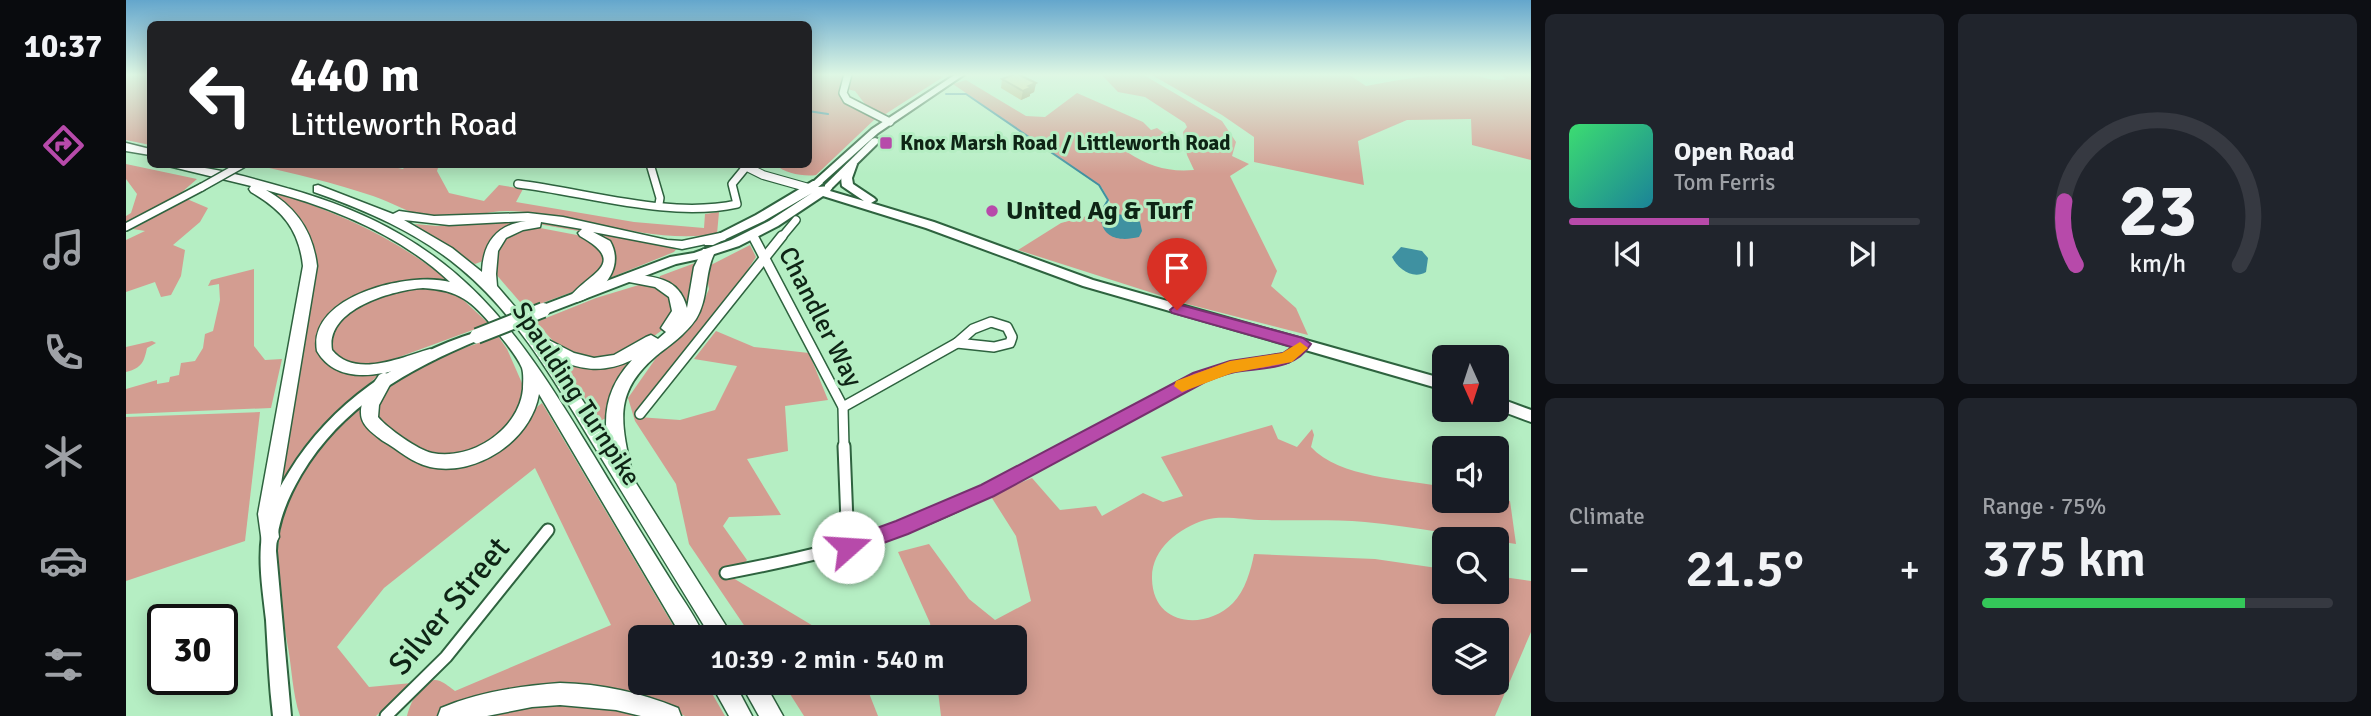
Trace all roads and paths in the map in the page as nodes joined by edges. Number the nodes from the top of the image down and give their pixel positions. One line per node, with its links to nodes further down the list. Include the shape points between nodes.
1 (860, 107): 3 (street)
2 (912, 107): 3 (main road)
3 (887, 124): 8 (main road); 17 (main road)
4 (126, 147): 5 (highway)
5 (147, 151)
6 (126, 156): 7 (highway)
7 (147, 160)
8 (852, 164): 17 (main road); 23 (main road, via 846,181 853,191)
9 (184, 168): 15 (highway, Spaulding Turnpike)
10 (231, 168): 20 (highway, Spaulding Turnpike)
11 (236, 168): 24 (street, bridge)
12 (651, 168): 18 (street)
13 (746, 168): 18 (street, via 732,184 735,206)
14 (749, 168): 17 (street)
15 (238, 180): 33 (highway, Spaulding Turnpike, via 311,198 379,226 432,258); 48 (highway, via 292,214 306,237 310,255 267,514)
16 (518, 184): 18 (street)
17 (819, 187): 19 (main road); 21 (main road); 22 (main road); 26 (main road)
18 (659, 204)
19 (857, 204): 21 (main road, via 828,203); 22 (main road)
20 (365, 206): 26 (highway, via 430,222 537,217 667,244); 31 (highway, Spaulding Turnpike, via 429,240)
21 (795, 215): 25 (main road); 28 (street)
22 (896, 215): 23 (main road)
23 (930, 225): 37 (main road, via 1088,283)
24 (126, 227)
25 (752, 234): 27 (main road); 28 (street, Chandler Way)
26 (720, 237): 29 (main road)
27 (708, 253): 29 (main road); 46 (highway, via 699,266 699,294 691,314 676,333 638,364 618,393 613,427)
28 (765, 255): 42 (street, Chandler Way); 44 (street)
29 (674, 260): 30 (main road)
30 (629, 278): 32 (main road); 35 (highway, via 664,285 676,294 680,306 670,327 632,354 613,362 585,364 566,358)
31 (490, 287): 32 (highway, via 487,259 495,242 518,226 541,224 586,233 608,250 609,266 604,275); 35 (highway, Spaulding Turnpike)
32 (577, 298): 34 (main road, bridge)
33 (479, 299): 38 (highway, via 437,284 394,289 343,311 323,343 332,362 351,369 375,369); 39 (highway, Spaulding Turnpike)
34 (477, 336): 38 (main road)
35 (533, 336): 46 (highway, Spaulding Turnpike)
36 (957, 342): 36 (street, via 991,322 1007,327 1012,337 1004,346); 42 (street)
37 (1303, 344): 41 (main road); 49 (street, via 1287,358 1199,378 988,491)
38 (430, 355): 40 (main road)
39 (531, 367): 40 (highway, via 528,405 512,431 488,449 458,460 419,455 374,425 369,408); 51 (highway, Spaulding Turnpike)
40 (385, 379): 48 (main road, via 340,415 306,453 285,491)
41 (1432, 382)
42 (843, 407): 49 (street, Chandler Way)
43 (1509, 408): 45 (main road)
44 (640, 414)
45 (1531, 416)
46 (625, 481): 52 (highway, Spaulding Turnpike)
47 (548, 530): 55 (street, Silver Street, via 446,657)
48 (269, 537): 56 (main road)
49 (848, 547): 50 (street)
50 (726, 573)
51 (687, 625)
52 (715, 625)
53 (729, 695): 59 (highway)
54 (759, 695): 60 (highway)
55 (387, 715)
56 (282, 716)
57 (449, 716): 58 (highway, via 515,698 557,694 622,700)
58 (670, 716)
59 (741, 716)
60 (772, 716)

